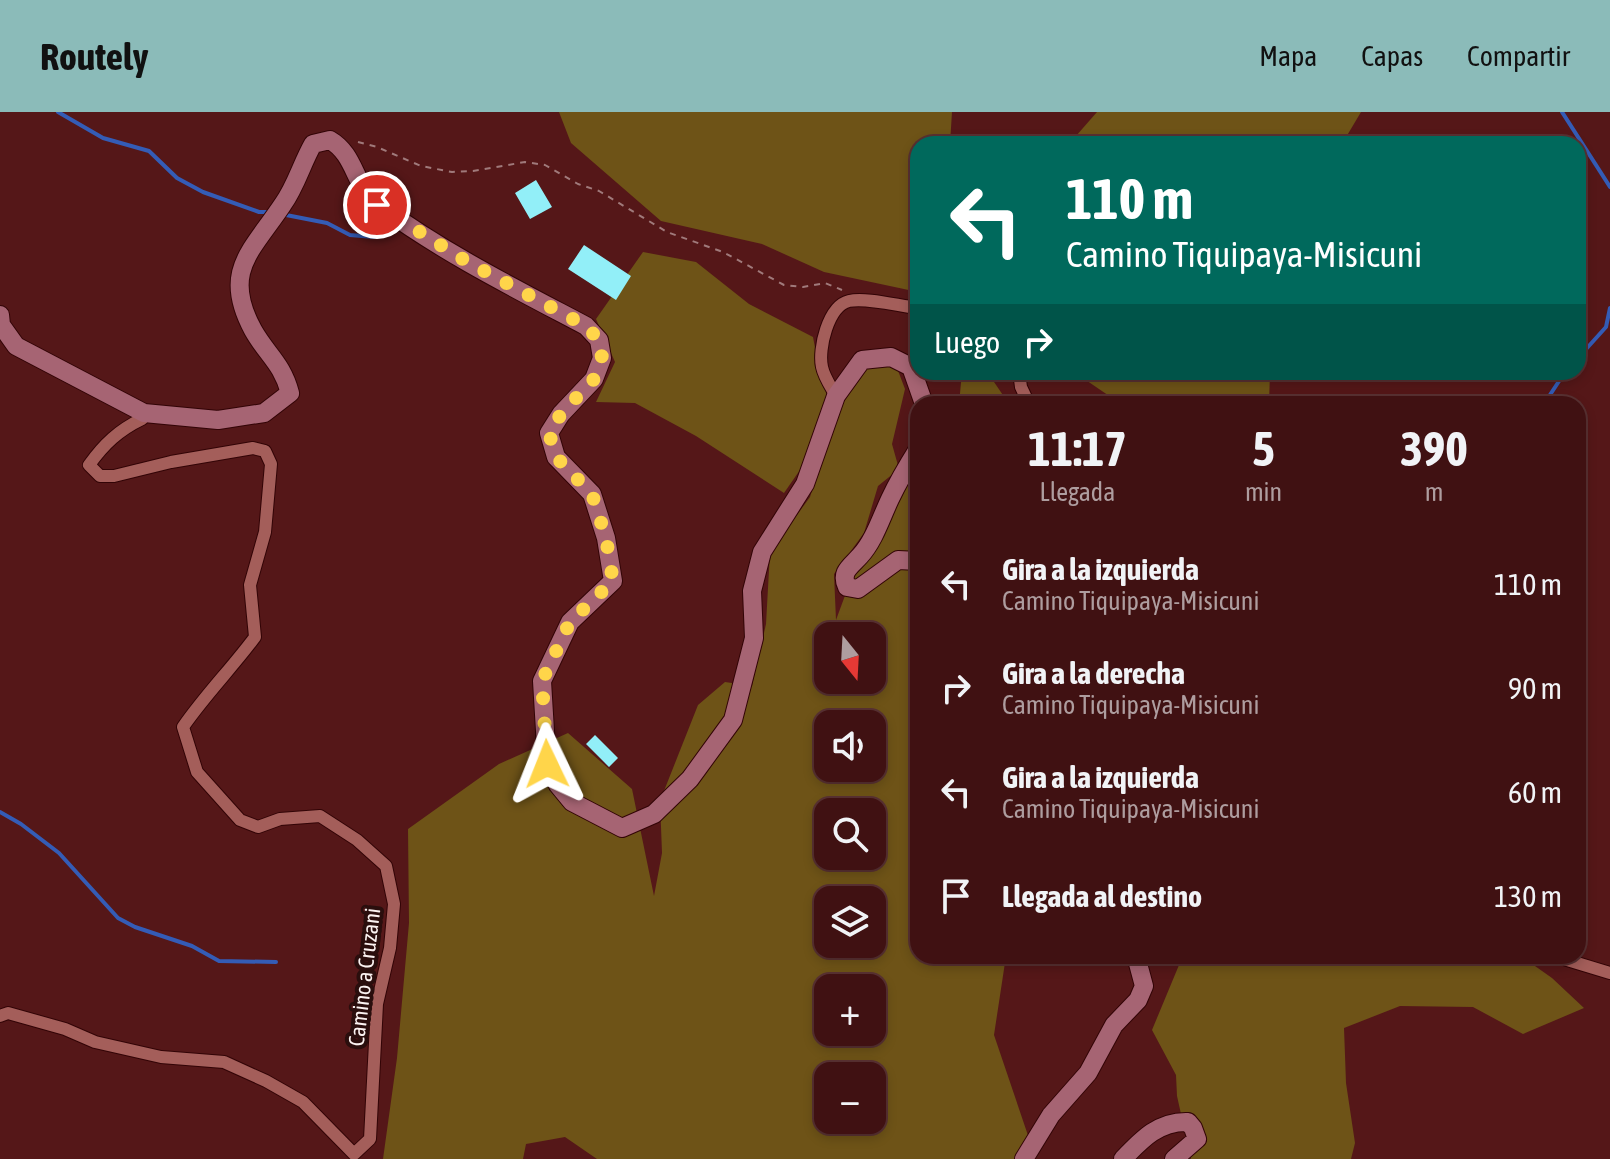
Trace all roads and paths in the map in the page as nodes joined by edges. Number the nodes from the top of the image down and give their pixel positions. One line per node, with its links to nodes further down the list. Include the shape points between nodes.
1 (358, 142): 2 (path, via 452,172 525,162 545,165 667,232 723,252 784,285 825,283 844,291)
2 (849, 301): 3 (street); 6 (street, via 837,308 821,353)
3 (910, 307)
4 (0, 315): 7 (main road, via 16,346)
5 (910, 366): 6 (main road, via 891,357 862,360)
6 (836, 396): 7 (main road, via 805,484 762,552 752,591 754,638 733,720 690,779 654,814 622,828 572,802 547,764 542,681 570,622 613,581 592,494 556,457 549,433 594,379 602,358 599,340 586,326 377,205 361,188 344,148 330,140 313,144 284,203 245,258 238,282 254,331 285,373 290,393 264,413 218,420)
7 (144, 413): 13 (street, Camino a Cruzani, via 89,465 100,476 253,448 265,451 271,464 265,532 250,585 255,637 183,727 197,772 240,820 258,827 280,819 320,816 386,866 394,904 377,1004 370,1139 354,1154 303,1102 224,1062 161,1057 8,1013)
8 (910, 463): 9 (main road, via 867,547 848,567 844,583 858,589 898,560)
9 (910, 561)
10 (1138, 964): 14 (main road, via 1144,986 1138,1000 1114,1025 1088,1073 1051,1115)
11 (1580, 964): 12 (street)
12 (1610, 973)
13 (0, 1016)
14 (1024, 1159)
15 (1123, 1159): 16 (main road, via 1146,1135 1172,1122 1188,1122 1197,1139)
16 (1174, 1159)

